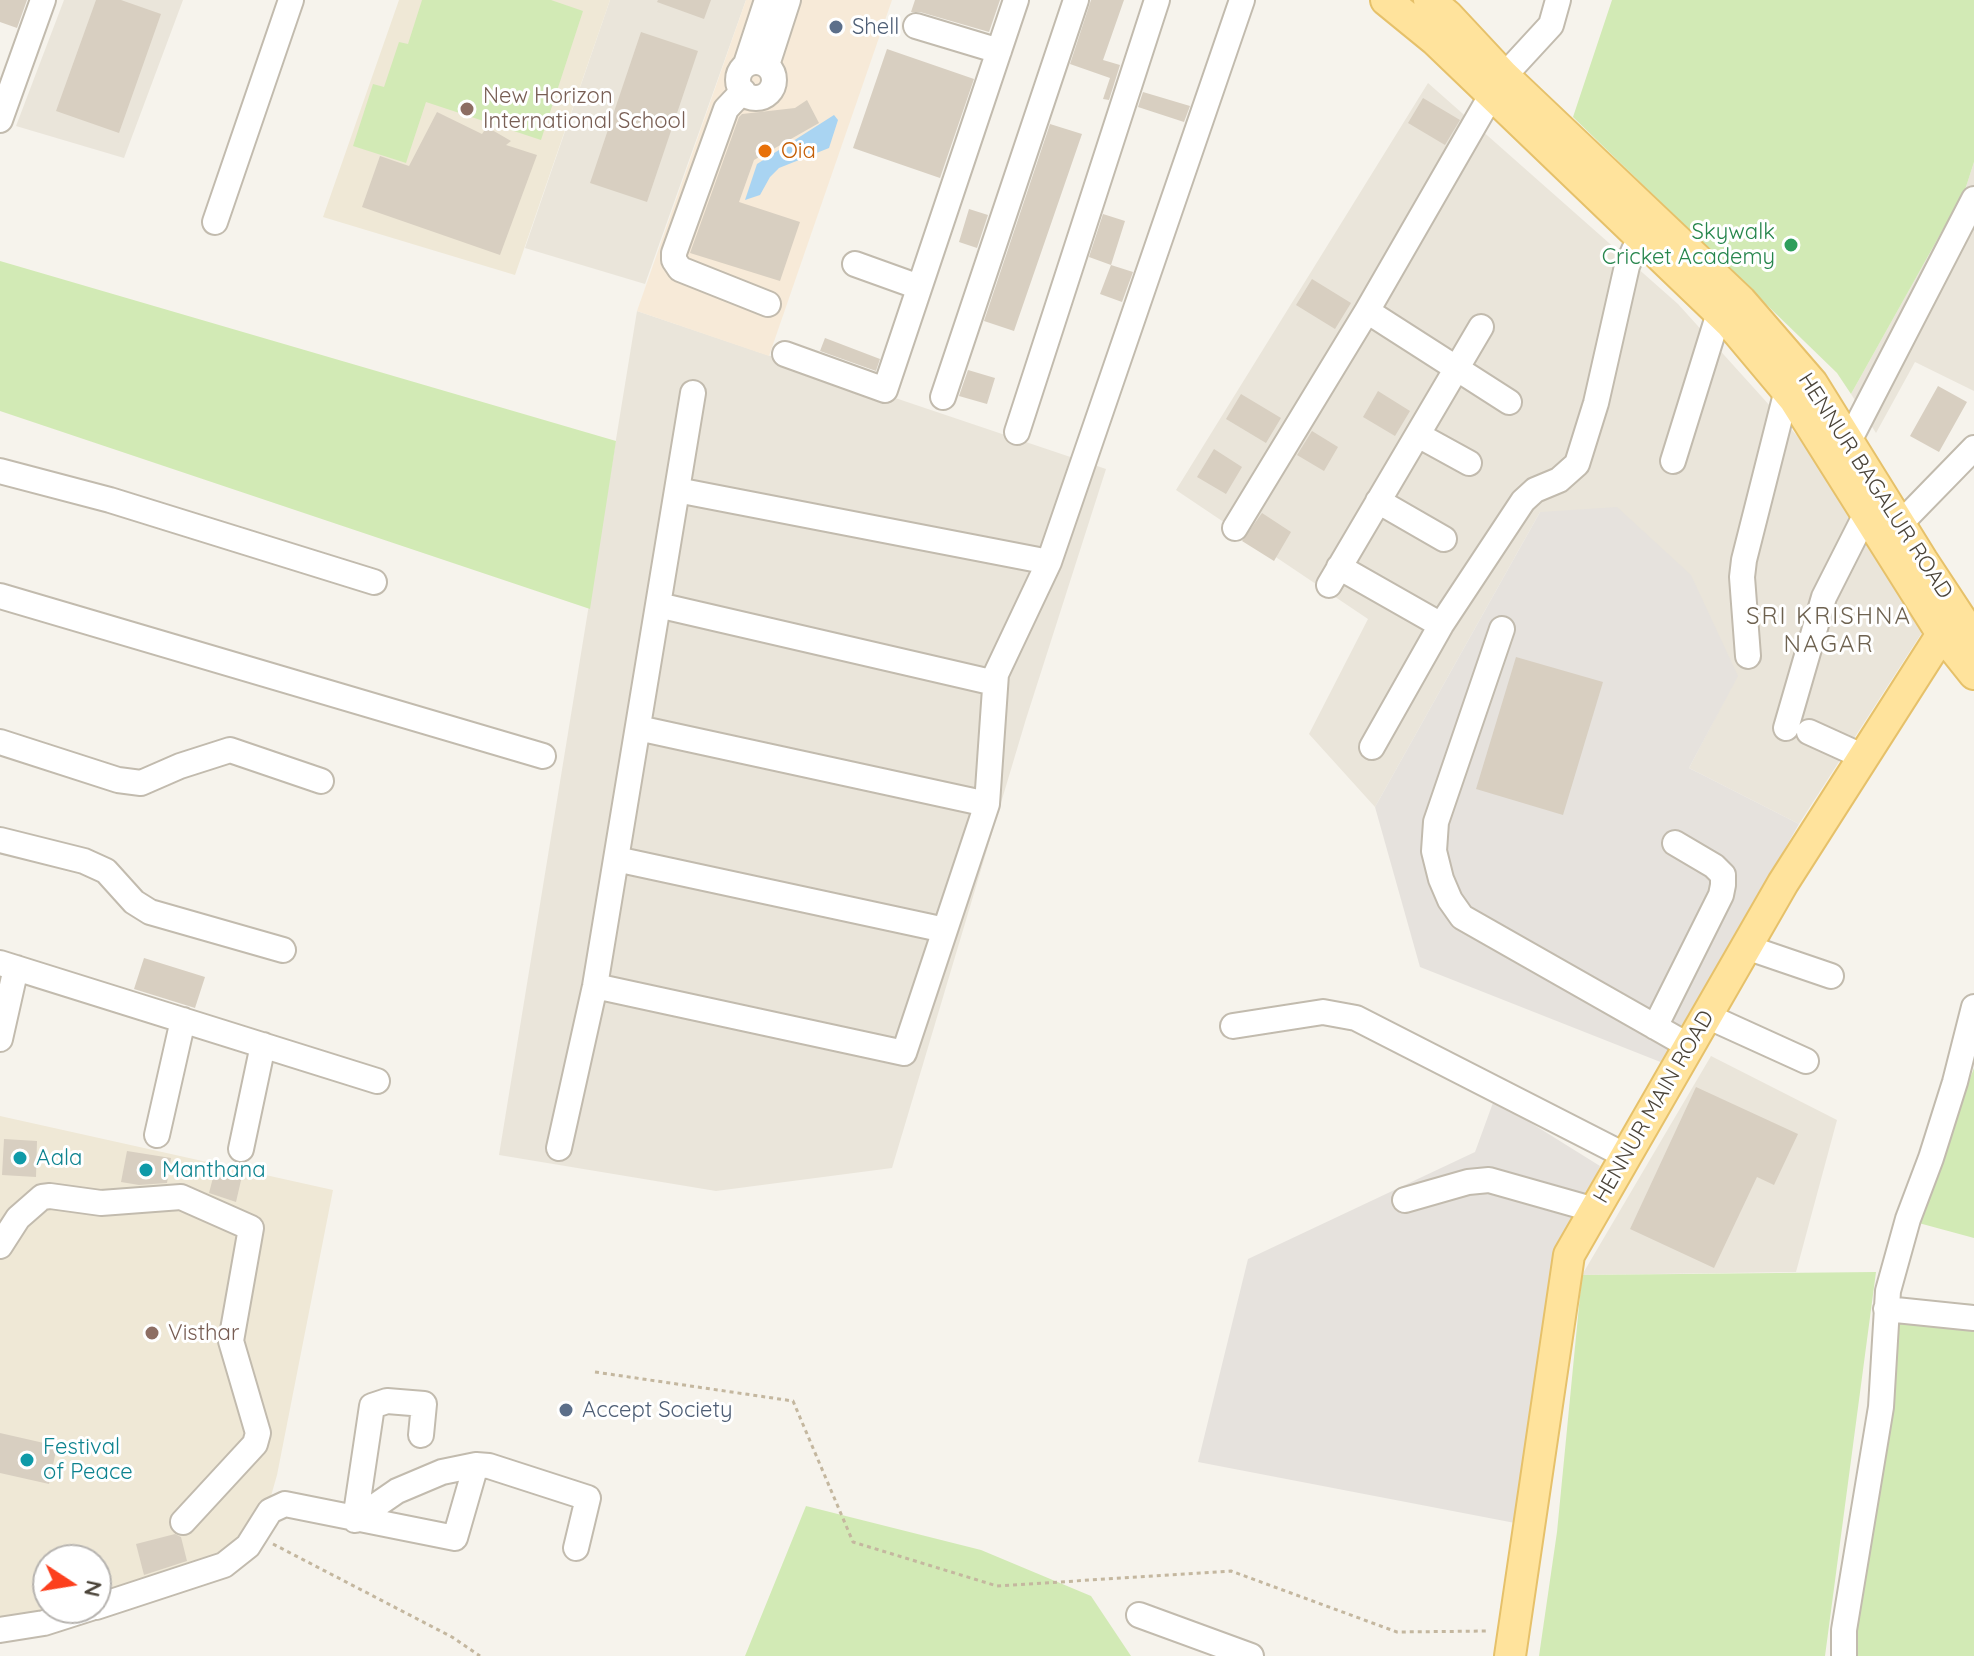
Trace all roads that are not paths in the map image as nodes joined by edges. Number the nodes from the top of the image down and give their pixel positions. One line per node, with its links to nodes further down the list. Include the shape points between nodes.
1 (43, 0): 16 (street)
2 (291, 0): 18 (street)
3 (767, 0): 14 (street)
4 (788, 0): 14 (street)
5 (1016, 0): 13 (street)
6 (1076, 0): 30 (street)
7 (1157, 0): 32 (street)
8 (1242, 0): 45 (street)
9 (1386, 0): 15 (main road, HENNUR BAGALUR ROAD)
10 (1558, 0): 15 (street, via 1551,25)
11 (1444, 5): 15 (main road, HENNUR BAGALUR ROAD)
12 (916, 26): 13 (street)
13 (999, 51): 21 (street)
14 (757, 65): 22 (street, via 739,80 743,91 726,109 674,260 680,269)
15 (1498, 85): 19 (main road, HENNUR BAGALUR ROAD); 23 (street)
16 (0, 120)
17 (1974, 199): 34 (street)
18 (215, 222)
19 (1647, 228): 24 (main road, HENNUR BAGALUR ROAD); 34 (main road, HENNUR BAGALUR ROAD, via 1741,301 1812,383); 49 (street, via 1627,266 1577,464 1523,501)
20 (855, 264): 21 (street)
21 (919, 287): 26 (street, via 885,390)
22 (768, 304)
23 (1367, 311): 27 (street); 43 (street)
24 (1719, 313): 28 (main road, HENNUR BAGALUR ROAD); 36 (street)
25 (1481, 327): 27 (street)
26 (785, 354)
27 (1457, 368): 31 (street); 33 (street)
28 (1787, 390): 41 (main road, HENNUR BAGALUR ROAD); 52 (street, via 1744,560)
29 (693, 393): 39 (street)
30 (943, 397)
31 (1509, 402)
32 (1017, 432)
33 (1418, 435): 37 (street); 40 (street)
34 (1849, 441): 42 (main road, HENNUR BAGALUR ROAD)
35 (1974, 448): 42 (street)
36 (1673, 461)
37 (1469, 463)
38 (0, 471): 46 (street)
39 (677, 490): 45 (street); 48 (street)
40 (1378, 501): 44 (street); 49 (street, via 1334,576)
41 (1866, 514): 51 (main road, HENNUR BAGALUR ROAD); 59 (street, via 1824,597 1798,730)
42 (1900, 524): 51 (main road, HENNUR BAGALUR ROAD)
43 (1235, 528)
44 (1444, 539)
45 (1049, 562): 54 (street)
46 (374, 582)
47 (0, 596): 58 (street)
48 (658, 605): 54 (street); 55 (street)
49 (1441, 625): 57 (street)
50 (1502, 629): 75 (street, via 1436,822 1434,851 1441,879 1462,917)
51 (1959, 631): 53 (main road, HENNUR BAGALUR ROAD); 59 (main road, HENNUR MAIN ROAD)
52 (1748, 656)
53 (1974, 674)
54 (995, 683): 61 (street)
55 (638, 728): 61 (street); 64 (street)
56 (0, 742): 60 (street, via 141,783 230,750)
57 (1372, 747)
58 (543, 756)
59 (1864, 757): 66 (main road, HENNUR MAIN ROAD)
60 (321, 781)
61 (987, 804): 65 (street)
62 (0, 840): 67 (street, via 106,871 150,912)
63 (1675, 843): 75 (street, via 1714,866 1723,875 1723,885)
64 (616, 859): 65 (street); 70 (street)
65 (945, 930): 70 (street, via 904,1053)
66 (1746, 947): 69 (street); 72 (main road, HENNUR MAIN ROAD)
67 (283, 950)
68 (8, 966): 73 (street); 76 (street)
69 (1831, 976)
70 (595, 986): 82 (street)
71 (1974, 1007): 88 (street, via 1896,1259)
72 (1707, 1016): 78 (main road, HENNUR MAIN ROAD); 79 (street)
73 (183, 1020): 77 (street); 81 (street)
74 (1233, 1026): 84 (street, via 1323,1012 1356,1018)
75 (1655, 1027): 78 (street)
76 (0, 1039)
77 (263, 1045): 80 (street); 83 (street)
78 (1689, 1046): 84 (main road, HENNUR MAIN ROAD)
79 (1806, 1061)
80 (377, 1081)
81 (157, 1135)
82 (559, 1148)
83 (241, 1149)
84 (1626, 1156): 86 (main road, HENNUR MAIN ROAD)
85 (1405, 1200): 86 (street, via 1489,1180)
86 (1595, 1210): 99 (main road, HENNUR MAIN ROAD, via 1569,1255)
87 (0, 1246): 93 (street, via 18,1218 50,1196 101,1203 181,1197 251,1228 231,1341 258,1433 255,1444)
88 (1886, 1309): 89 (street); 101 (street, via 1879,1422)
89 (1974, 1318)
90 (421, 1435): 92 (street, via 424,1404 387,1401 372,1406)
91 (476, 1465): 92 (street, via 397,1491); 92 (street, via 455,1538); 94 (street, via 588,1498)
92 (355, 1520): 95 (street, via 285,1504 270,1511 248,1546 224,1565)
93 (183, 1522)
94 (576, 1548)
95 (112, 1601)
96 (1139, 1615): 100 (street)
97 (38, 1624): 98 (street)
98 (0, 1630)
99 (1512, 1644)
100 (1251, 1656)
101 (1844, 1656)

